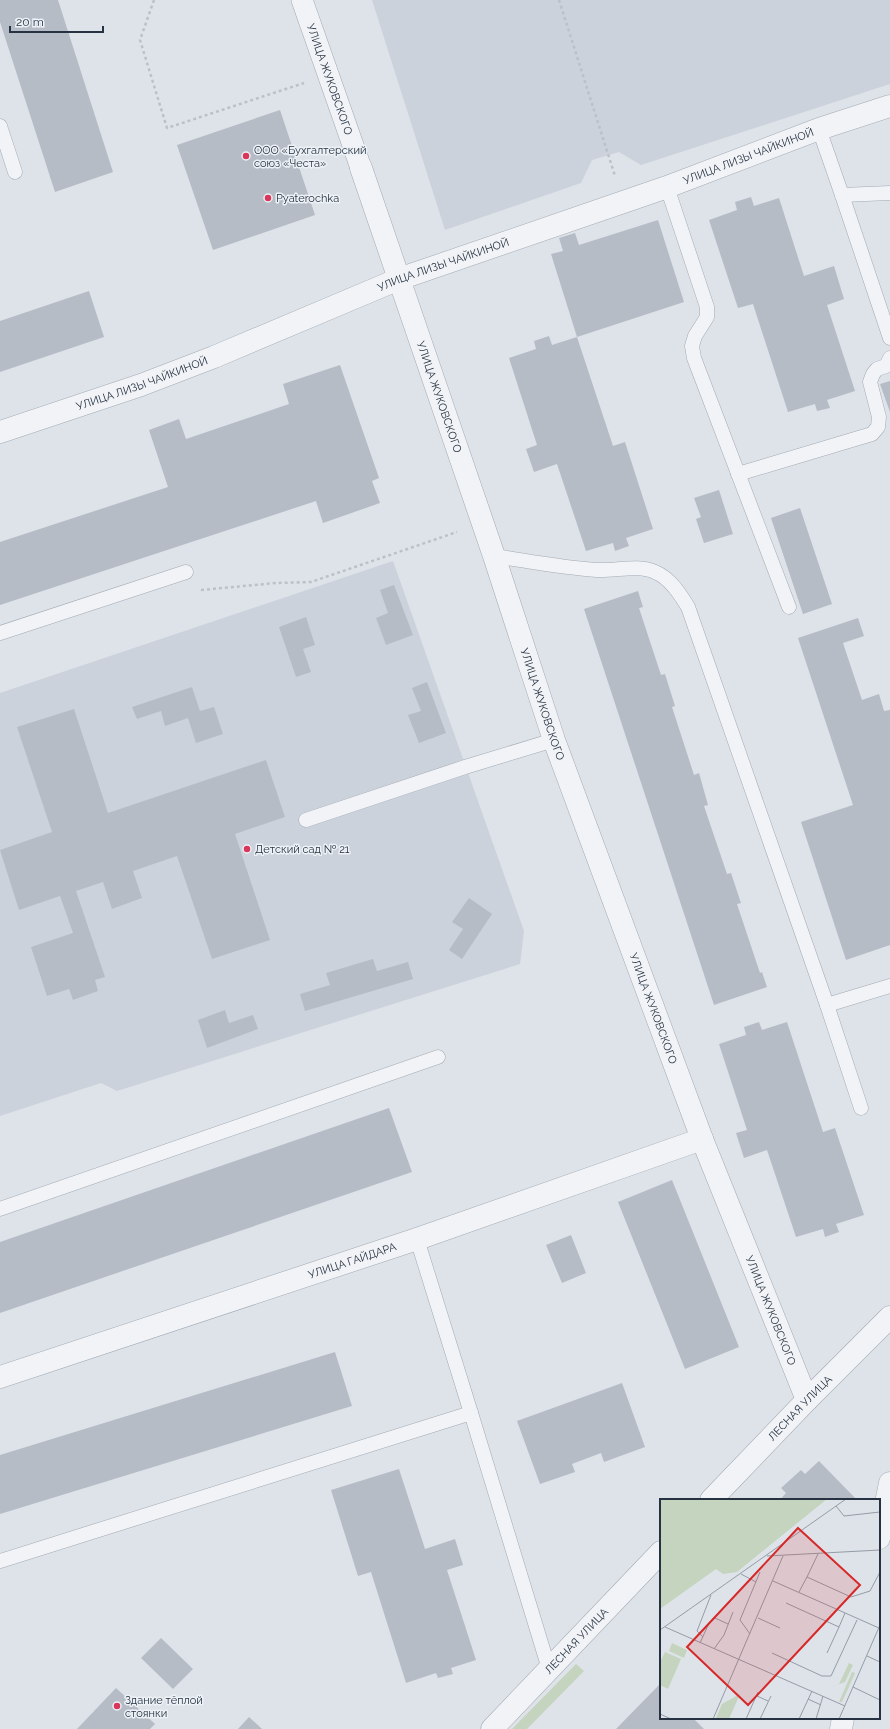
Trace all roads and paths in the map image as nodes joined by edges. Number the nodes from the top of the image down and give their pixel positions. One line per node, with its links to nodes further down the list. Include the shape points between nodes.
1 (154, 0): 4 (path, via 140,40 167,128)
2 (302, 0): 4 (street, УЛИЦА ЖУКОВСКОГО)
3 (559, 0): 13 (path)
4 (329, 75): 8 (street, УЛИЦА ЖУКОВСКОГО)
5 (890, 106): 7 (street, УЛИЦА ЛИЗЫ ЧАЙКИНОЙ)
6 (0, 127): 9 (lane)
7 (819, 130): 10 (street, УЛИЦА ЛИЗЫ ЧАЙКИНОЙ); 12 (lane)
8 (361, 168): 14 (street, УЛИЦА ЖУКОВСКОГО)
9 (15, 172)
10 (667, 187): 13 (street, УЛИЦА ЛИЗЫ ЧАЙКИНОЙ); 18 (lane, via 707,307 707,317 692,346 694,358)
11 (890, 193): 12 (lane)
12 (842, 195): 15 (lane)
13 (624, 201): 14 (street, УЛИЦА ЛИЗЫ ЧАЙКИНОЙ)
14 (399, 279): 17 (street, УЛИЦА ЛИЗЫ ЧАЙКИНОЙ, via 141,385); 19 (street, УЛИЦА ЖУКОВСКОГО)
15 (890, 338)
16 (890, 358): 18 (lane, via 886,366 873,374 870,382 879,418 878,427 872,434)
17 (0, 432)
18 (738, 474): 22 (lane)
19 (482, 524): 20 (street, УЛИЦА ЖУКОВСКОГО); 21 (path, via 311,582 201,590 189,581)
20 (494, 556): 24 (street, УЛИЦА ЖУКОВСКОГО); 27 (lane, via 596,570 637,568 655,572 680,593 690,615)
21 (186, 572): 23 (lane)
22 (789, 606)
23 (0, 633)
24 (554, 740): 25 (lane); 30 (street, УЛИЦА ЖУКОВСКОГО)
25 (306, 820)
26 (890, 986): 27 (lane)
27 (827, 1006): 29 (lane)
28 (438, 1057): 31 (lane)
29 (860, 1108)
30 (702, 1139): 32 (street, УЛИЦА ГАЙДАРА); 35 (street, УЛИЦА ЖУКОВСКОГО)
31 (0, 1209)
32 (417, 1239): 34 (street, УЛИЦА ГАЙДАРА); 36 (lane)
33 (890, 1317): 35 (street, ЛЕСНАЯ УЛИЦА)
34 (0, 1377)
35 (807, 1400): 38 (street, ЛЕСНАЯ УЛИЦА)
36 (471, 1414): 41 (lane); 42 (lane)
37 (890, 1483): 39 (street)
38 (712, 1499)
39 (880, 1533)
40 (660, 1553): 42 (street, ЛЕСНАЯ УЛИЦА)
41 (0, 1561)
42 (549, 1669): 44 (street, ЛЕСНАЯ УЛИЦА)
43 (843, 1719): 45 (street)
44 (492, 1729)
45 (841, 1729)

